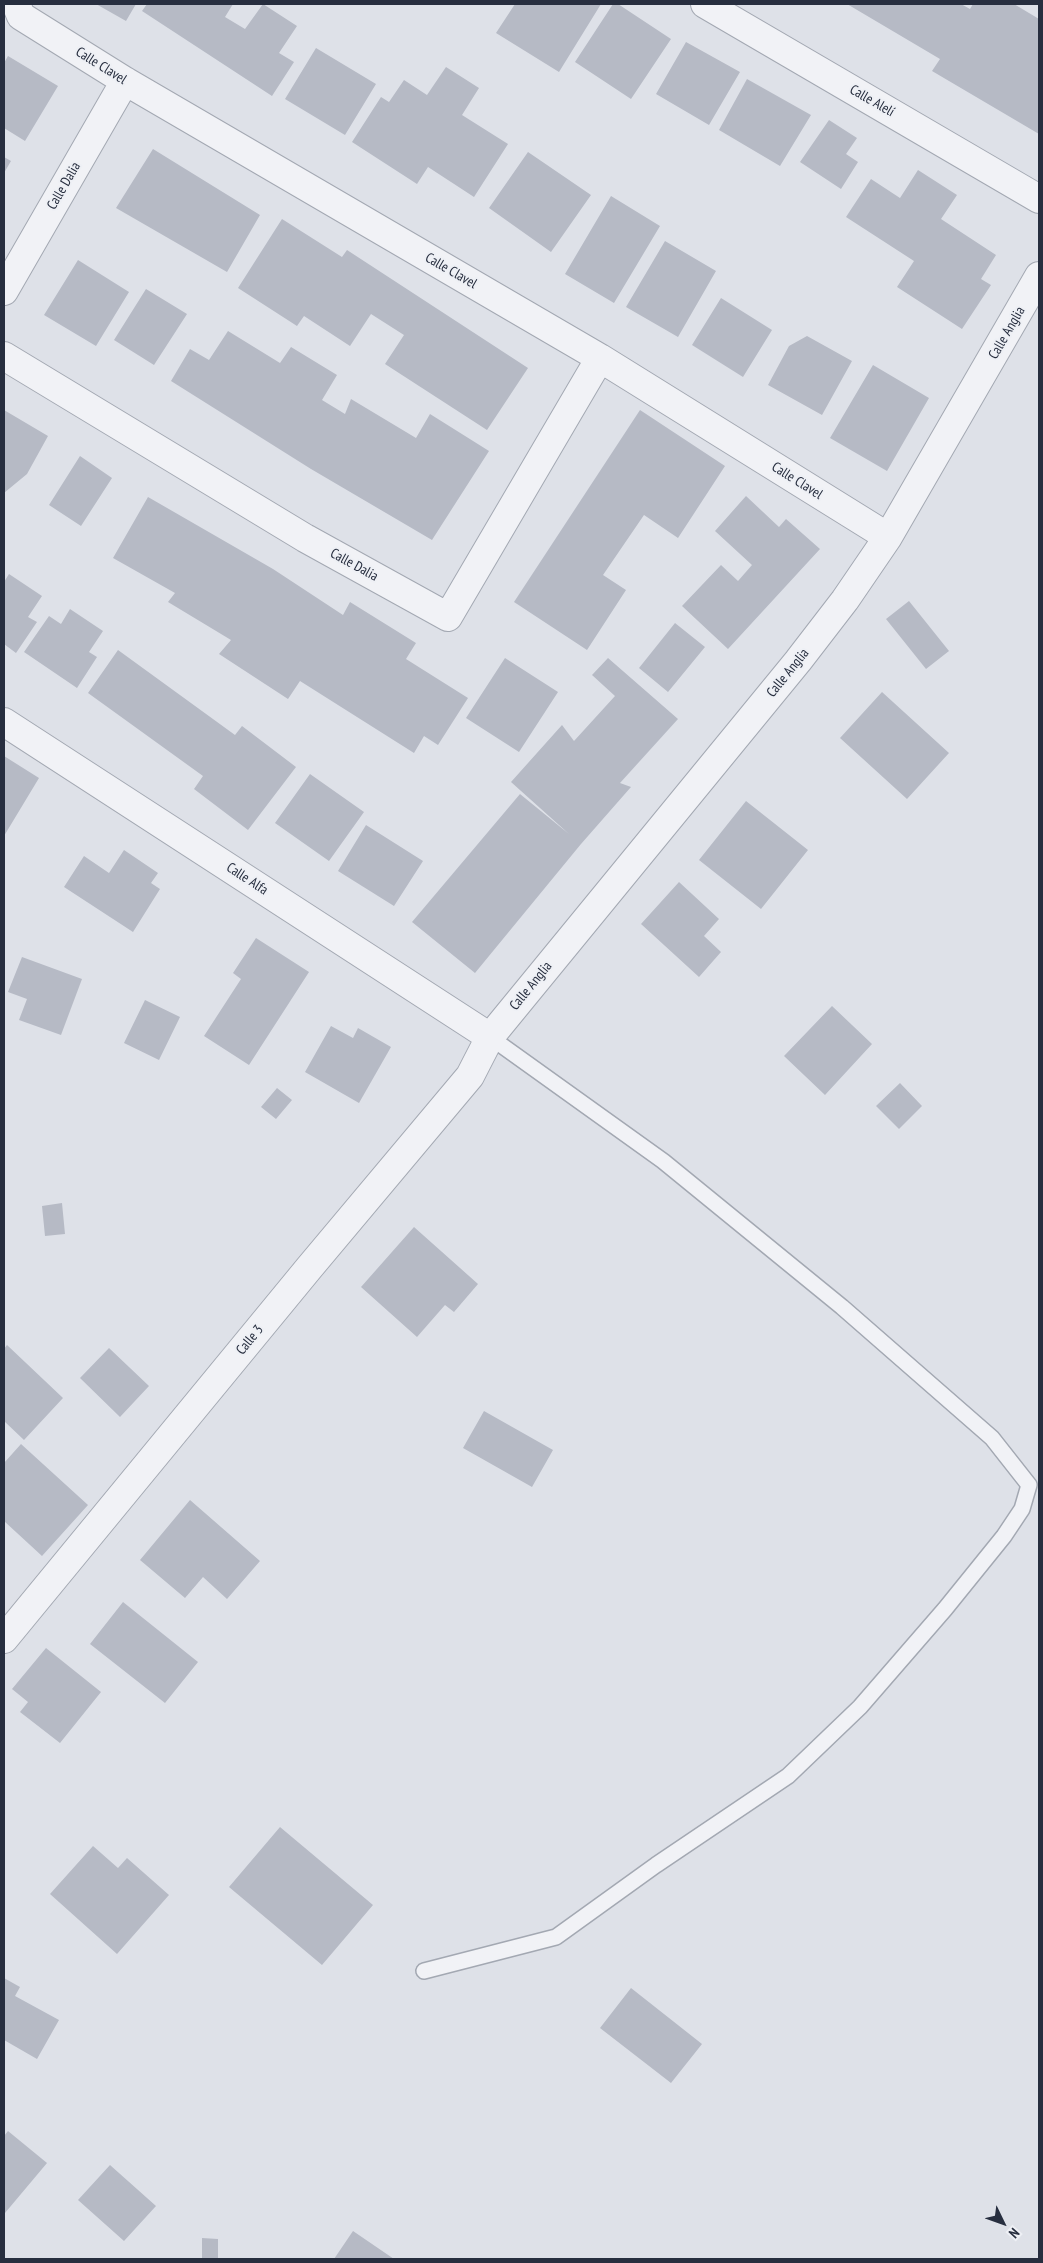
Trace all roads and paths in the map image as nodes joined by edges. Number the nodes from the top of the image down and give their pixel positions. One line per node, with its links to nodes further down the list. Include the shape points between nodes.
1 (16, 4): 3 (street, Calle Clavel, via 21,16)
2 (705, 4): 4 (street, Calle Alelí)
3 (125, 81): 6 (street, Calle Dalia); 8 (street, Calle Clavel)
4 (1039, 199)
5 (1039, 276): 9 (street, Calle Anglia)
6 (4, 291)
7 (4, 356): 8 (street, Calle Dalia, via 305,538 448,617)
8 (600, 358): 9 (street, Calle Clavel)
9 (888, 537): 11 (street, Calle Anglia, via 798,661)
10 (4, 722): 11 (street, Calle Alfa)
11 (490, 1037): 12 (street, Calle 3, via 470,1076); 13 (lane, via 663,1161 842,1307 992,1438 1029,1485 1022,1510 951,1601 860,1707 788,1776 556,1937)
12 (4, 1639)
13 (424, 1971)

